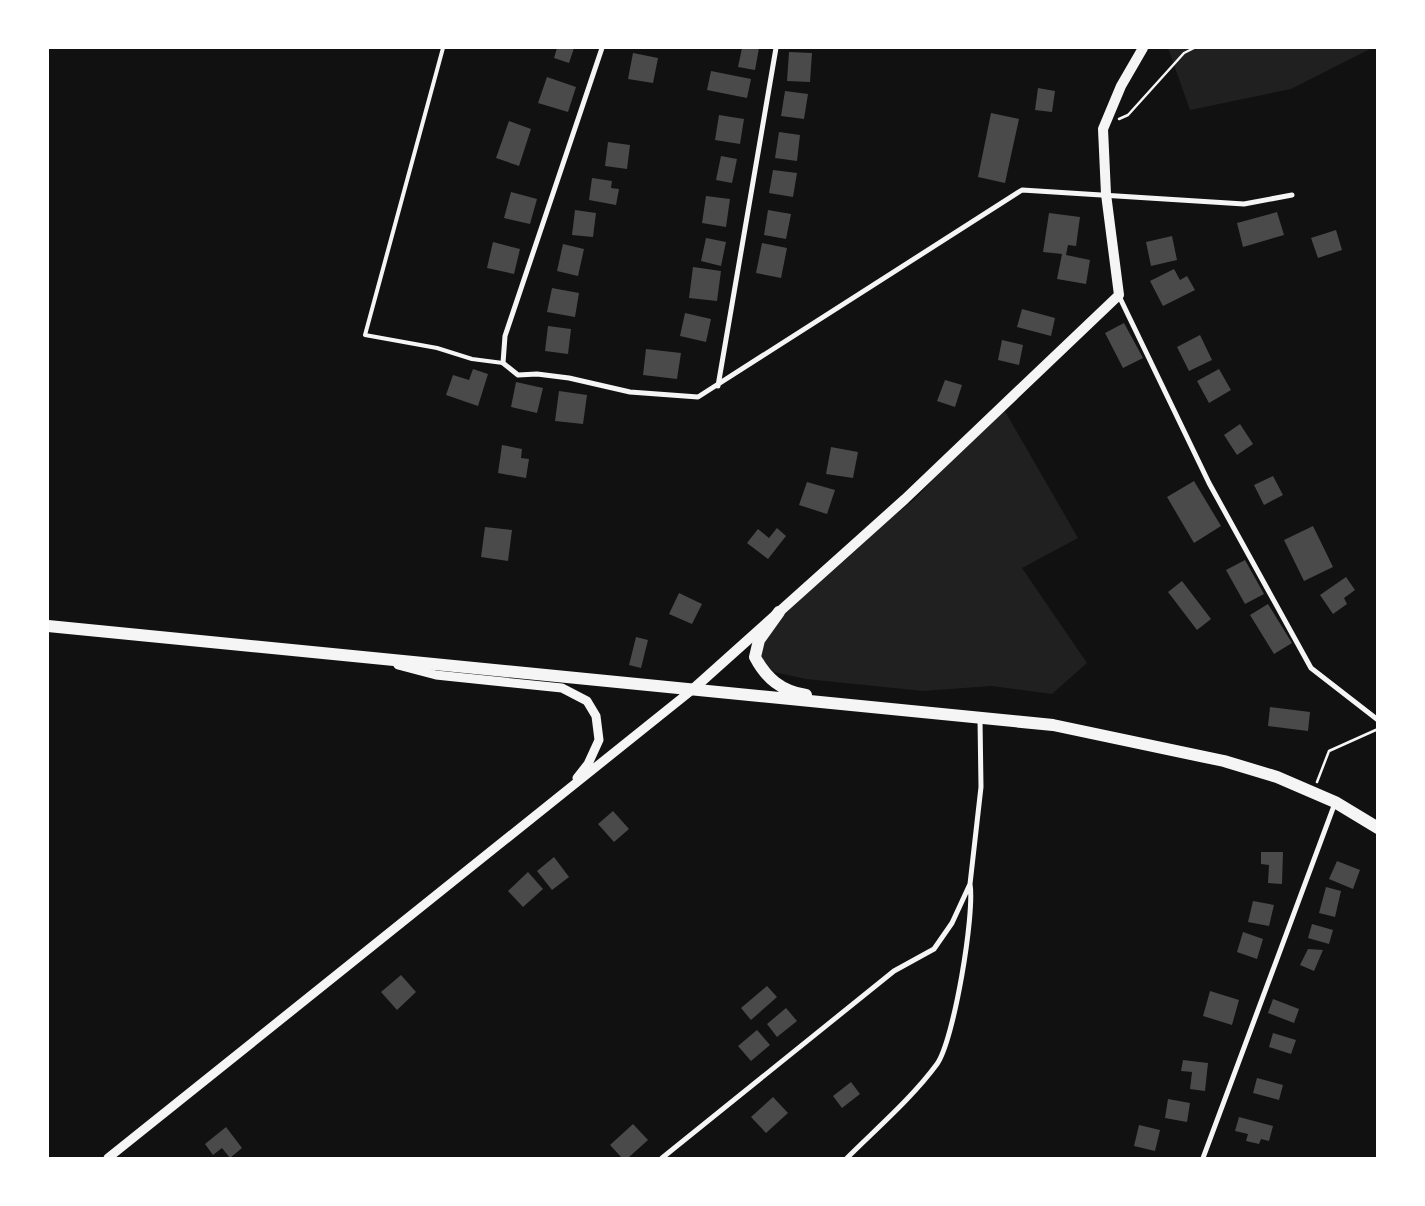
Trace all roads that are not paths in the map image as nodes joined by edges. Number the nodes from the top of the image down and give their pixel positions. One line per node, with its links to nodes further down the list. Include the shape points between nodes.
1 (443, 48): 8 (lane, via 366,335)
2 (602, 48): 8 (street, via 508,327)
3 (776, 48): 9 (street)
4 (1143, 48): 5 (main road, via 1120,86 1103,129)
5 (1106, 194): 6 (street, via 1244,204); 7 (main road); 9 (street, via 1022,190)
6 (1292, 195)
7 (1119, 295): 10 (main road, via 905,499); 16 (street, via 1209,483 1311,668)
8 (503, 363): 9 (street, via 518,374 569,378 630,392 698,397)
9 (718, 386)
10 (779, 612): 13 (main road); 14 (main road, via 759,640 754,657 764,674 780,687 795,693 858,702)
11 (48, 626): 12 (main road)
12 (371, 658): 13 (main road); 17 (street, via 436,675 562,688 587,701 596,716 599,740 588,764)
13 (692, 690): 14 (main road); 17 (street)
14 (866, 707): 15 (main road)
15 (980, 718): 18 (main road, via 1053,726 1224,760 1277,777); 20 (street, via 981,787)
16 (1378, 720)
17 (572, 786): 21 (street)
18 (1335, 802): 19 (main road); 24 (street)
19 (1378, 828)
20 (970, 884): 22 (street, via 952,923 934,948 894,971); 23 (street, via 973,898 967,941 951,1023 938,1062)
21 (108, 1158)
22 (662, 1158)
23 (847, 1158)
24 (1203, 1158)

